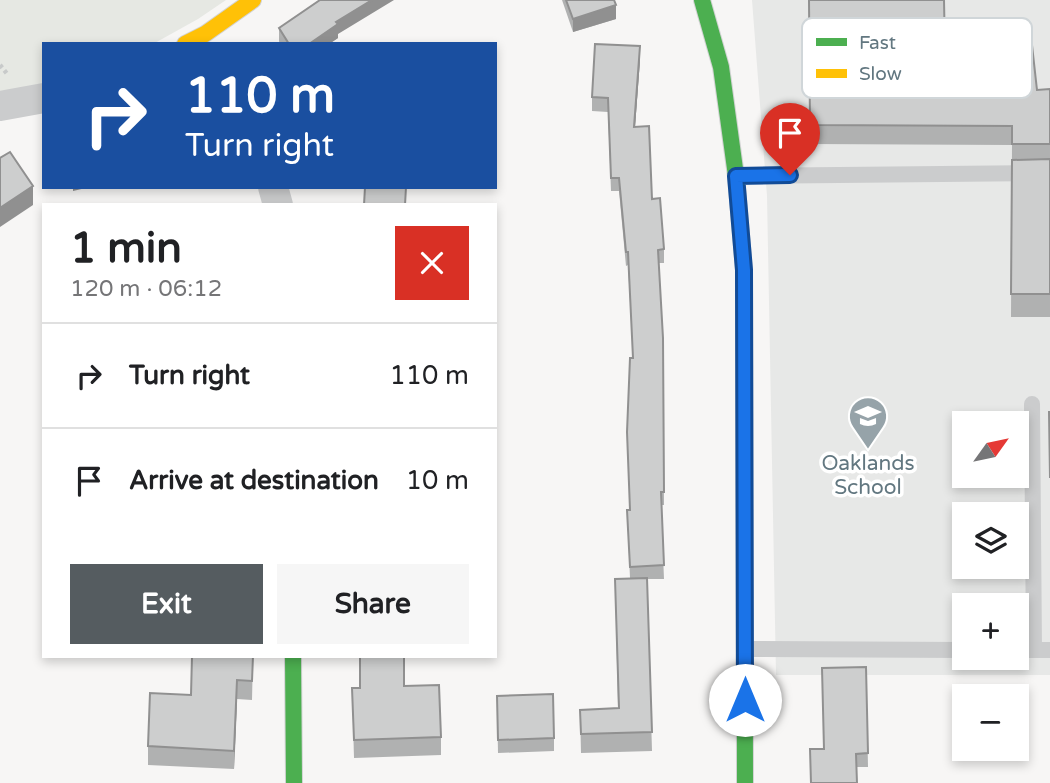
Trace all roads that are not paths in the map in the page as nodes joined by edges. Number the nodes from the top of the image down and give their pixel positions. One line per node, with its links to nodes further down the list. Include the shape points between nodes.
1 (253, 0): 3 (street)
2 (702, 0): 7 (street, via 721,68)
3 (201, 40)
4 (42, 98): 5 (street)
5 (0, 106)
6 (1050, 173): 7 (lane)
7 (736, 176): 9 (street, via 744,270)
8 (1032, 404): 11 (lane)
9 (744, 649): 10 (lane); 14 (street)
10 (952, 650)
11 (1042, 650)
12 (293, 658): 13 (street)
13 (293, 783)
14 (745, 783)

